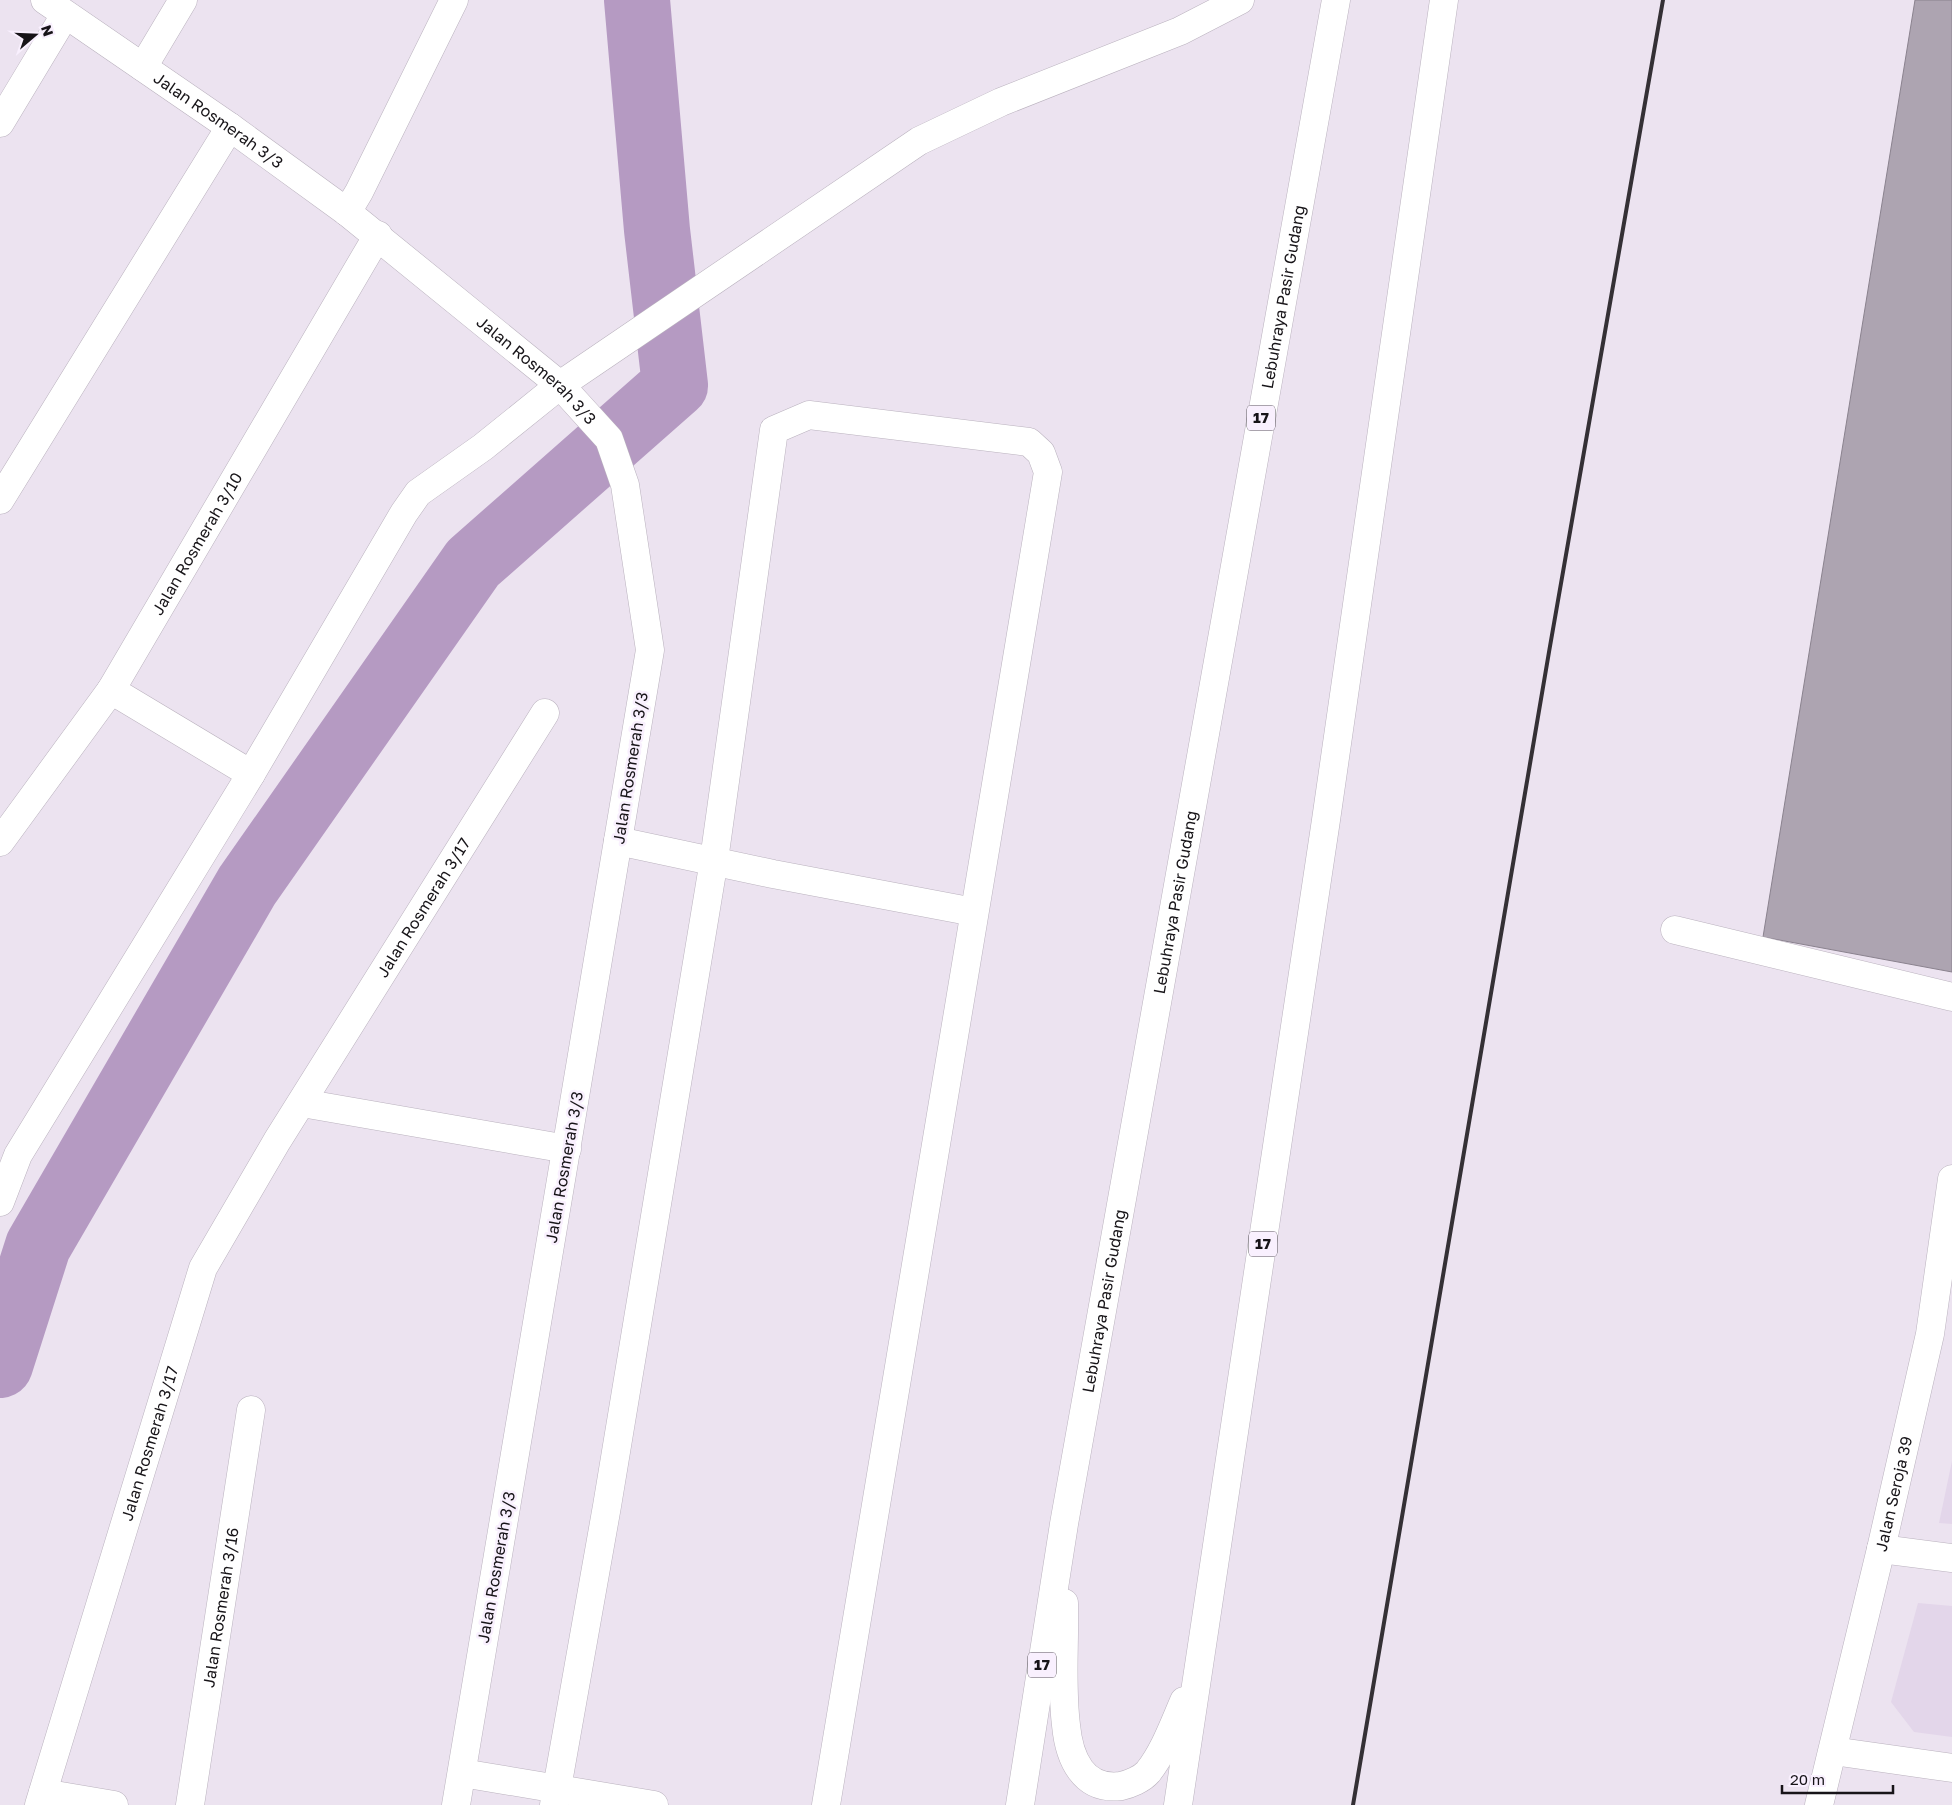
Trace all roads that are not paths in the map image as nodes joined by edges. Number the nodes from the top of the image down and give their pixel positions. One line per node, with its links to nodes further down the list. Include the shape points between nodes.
1 (183, 0): 7 (main road)
2 (454, 0): 10 (main road)
3 (1240, 0): 12 (main road, via 1180,32 1001,102 919,141)
4 (1336, 0): 30 (main road, Lebuhraya Pasir Gudang / 17)
5 (1444, 0): 33 (main road, 17)
6 (55, 7): 7 (main road, Jalan Rosmerah 3/3); 8 (main road)
7 (143, 67): 9 (main road, Jalan Rosmerah 3/3)
8 (0, 123)
9 (230, 127): 10 (main road, Jalan Rosmerah 3/3); 13 (main road)
10 (347, 212): 11 (main road, Jalan Rosmerah 3/3)
11 (378, 236): 12 (main road, Jalan Rosmerah 3/3); 14 (main road, Jalan Rosmerah 3/10)
12 (560, 385): 16 (main road, via 483,447 418,493); 17 (main road, Jalan Rosmerah 3/3, via 609,439 625,485 650,650)
13 (0, 500)
14 (111, 690): 16 (main road); 18 (main road, Jalan Rosmerah 3/10)
15 (545, 714): 23 (main road, Jalan Rosmerah 3/17)
16 (251, 774): 25 (main road)
17 (618, 841): 19 (main road); 24 (main road, Jalan Rosmerah 3/3)
18 (0, 842)
19 (714, 860): 20 (main road); 20 (main road, via 774,430 809,415 1029,442 1042,452 1048,472); 37 (main road, via 607,1506)
20 (974, 912): 43 (main road)
21 (1675, 930): 22 (main road)
22 (1952, 997)
23 (302, 1103): 24 (main road); 38 (main road, Jalan Rosmerah 3/17, via 276,1141 203,1268)
24 (567, 1149): 36 (main road, Jalan Rosmerah 3/3)
25 (9, 1151): 27 (main road)
26 (1952, 1179): 28 (main road, Jalan Seroja 39)
27 (0, 1202)
28 (1941, 1335): 31 (main road, Jalan Seroja 39)
29 (251, 1410): 40 (main road, Jalan Rosmerah 3/16)
30 (1064, 1524): 33 (main road, via 1066,1726 1073,1758 1088,1780 1108,1788 1129,1785 1147,1773 1168,1739); 44 (main road, Lebuhraya Pasir Gudang / 17)
31 (1881, 1549): 32 (main road); 34 (main road, Jalan Seroja 39)
32 (1952, 1558)
33 (1199, 1668): 45 (main road, 17)
34 (1833, 1751): 35 (main road); 46 (main road, Jalan Seroja 39)
35 (1952, 1768)
36 (462, 1773): 37 (main road); 41 (main road, Jalan Rosmerah 3/3)
37 (555, 1797): 42 (main road)
38 (41, 1799): 39 (main road)
39 (114, 1805)
40 (190, 1805)
41 (456, 1805)
42 (654, 1805)
43 (826, 1805)
44 (1020, 1805)
45 (1178, 1805)
46 (1819, 1805)

